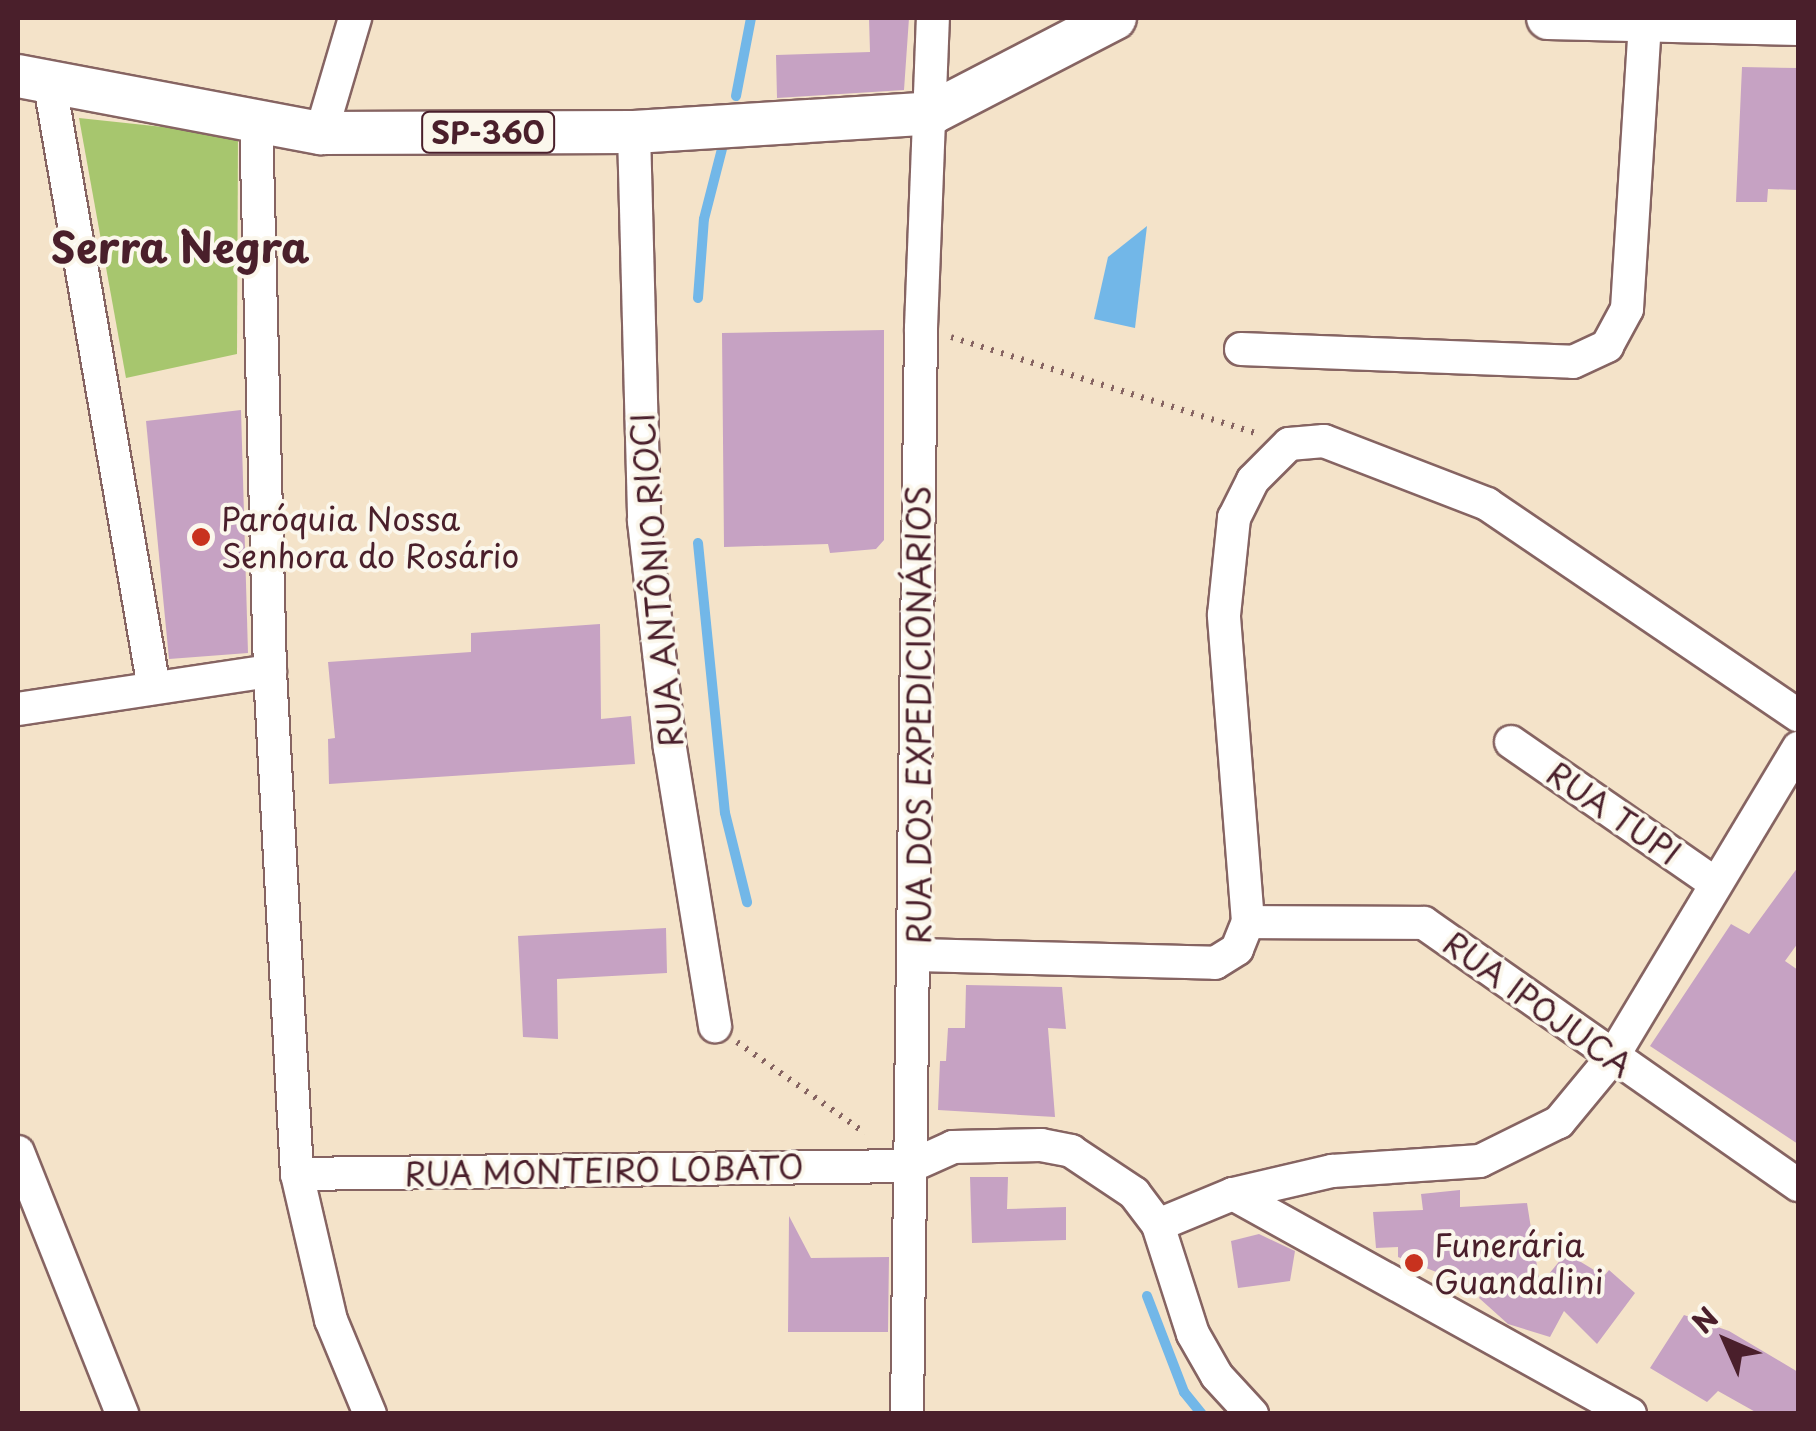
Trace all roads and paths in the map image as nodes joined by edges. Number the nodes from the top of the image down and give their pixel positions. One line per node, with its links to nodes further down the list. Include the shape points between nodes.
1 (355, 18): 11 (street)
2 (933, 18): 8 (street, RUA DOS EXPEDICIONÁRIOS)
3 (1115, 18): 8 (main road, SP-360)
4 (1548, 18): 5 (main road)
5 (1644, 20): 6 (main road); 13 (street, via 1626,309 1608,346 1574,362)
6 (1798, 24)
7 (33, 78): 9 (main road, SP-360); 16 (street)
8 (932, 113): 10 (main road, SP-360); 12 (street, RUA DOS EXPEDICIONÁRIOS)
9 (256, 119): 11 (main road, SP-360); 15 (street)
10 (634, 132): 11 (main road, SP-360); 24 (street, RUA ANTÔNIO RIOCI, via 644,521 670,748)
11 (321, 133)
12 (921, 328): 14 (path); 23 (street, RUA DOS EXPEDICIONÁRIOS)
13 (1242, 349)
14 (1289, 444): 18 (street, via 1324,441 1487,504); 22 (street, via 1252,480 1234,518 1224,615)
15 (270, 671): 16 (street); 28 (street)
16 (154, 688): 17 (street)
17 (18, 708)
18 (1798, 715)
19 (1511, 742): 21 (street, RUA TUPI)
20 (1798, 748): 21 (street)
21 (1716, 884): 25 (street)
22 (1248, 922): 23 (street, via 1237,949 1215,963); 25 (street, RUA IPOJUCA, via 1424,923)
23 (917, 955): 27 (street, RUA DOS EXPEDICIONÁRIOS)
24 (714, 1026): 27 (path)
25 (1612, 1058): 29 (street, RUA IPOJUCA); 30 (street, via 1559,1122 1480,1161 1332,1171)
26 (18, 1152): 32 (street)
27 (911, 1166): 28 (street, RUA MONTEIRO LOBATO); 31 (street, via 953,1148 1071,1151 1134,1193); 34 (street, RUA DOS EXPEDICIONÁRIOS)
28 (297, 1174): 33 (street, via 331,1320)
29 (1798, 1185)
30 (1233, 1194): 31 (street); 36 (street)
31 (1158, 1225): 35 (street, via 1193,1334 1217,1376)
32 (122, 1414)
33 (370, 1414)
34 (907, 1414)
35 (1252, 1414)
36 (1630, 1414)

